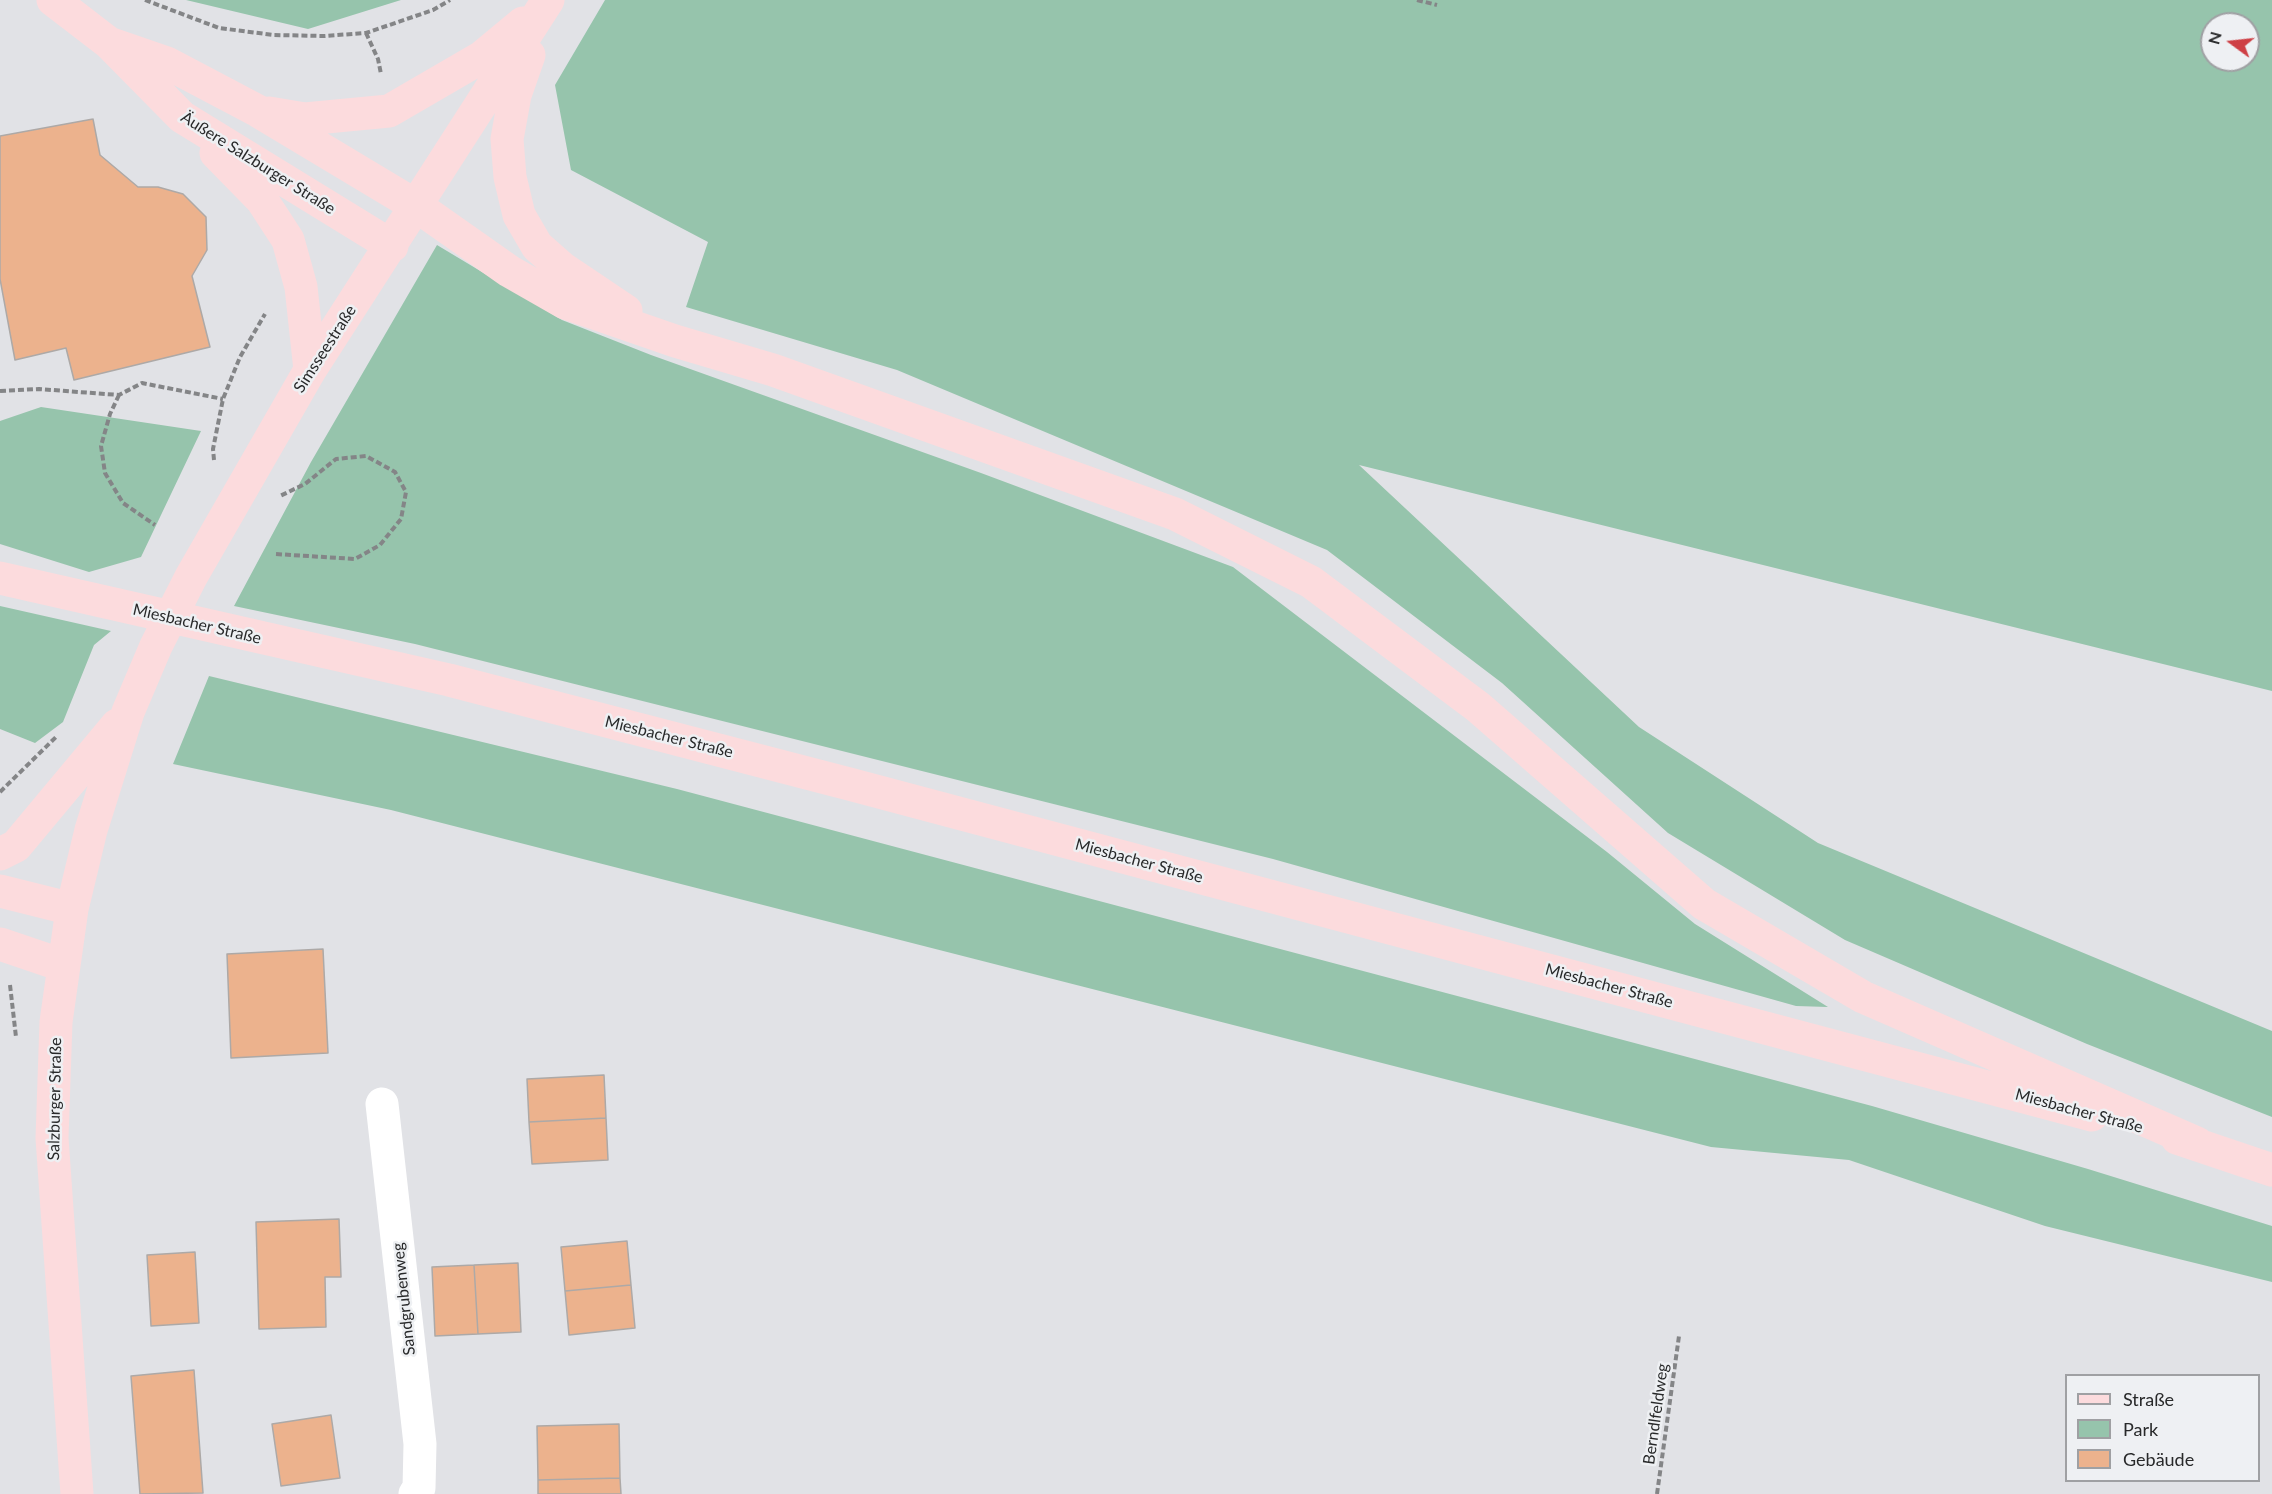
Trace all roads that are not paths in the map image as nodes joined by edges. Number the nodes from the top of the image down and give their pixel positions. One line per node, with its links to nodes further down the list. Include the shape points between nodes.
1 (53, 0): 3 (main road, Äußere Salzburger Straße)
2 (547, 2): 4 (main road, via 482,57 389,111 305,119); 6 (main road, Simsseestraße); 8 (main road, via 515,95 507,139 519,215 537,246 562,268)
3 (109, 43): 4 (main road, Äußere Salzburger Straße, via 168,63); 5 (main road, Äußere Salzburger Straße)
4 (258, 111): 6 (main road, Äußere Salzburger Straße)
5 (182, 117): 7 (main road, Äußere Salzburger Straße); 9 (main road, via 262,200 288,240 301,287)
6 (417, 207): 7 (main road, Simsseestraße); 8 (main road, Äußere Salzburger Straße, via 509,272 565,303)
7 (392, 246): 9 (main road, Simsseestraße)
8 (675, 341): 18 (main road, via 773,370 1175,514 1311,582 1478,707 1704,904 1863,997)
9 (310, 370): 11 (main road, Simsseestraße, via 229,508 156,646)
10 (0, 578): 18 (main road, Miesbacher Straße, via 483,689 853,784)
11 (128, 712): 12 (main road, via 16,846); 14 (main road, Salzburger Straße, via 91,830)
12 (0, 854)
13 (0, 891): 14 (main road)
14 (72, 909): 16 (main road, Salzburger Straße)
15 (0, 944): 16 (main road)
16 (62, 965): 20 (main road, Salzburger Straße, via 52,1138)
17 (382, 1104): 21 (street, Sandgrubenweg, via 420,1444 419,1488)
18 (2197, 1143): 19 (main road, Miesbacher Straße)
19 (2272, 1170)
20 (77, 1494)
21 (415, 1494)

